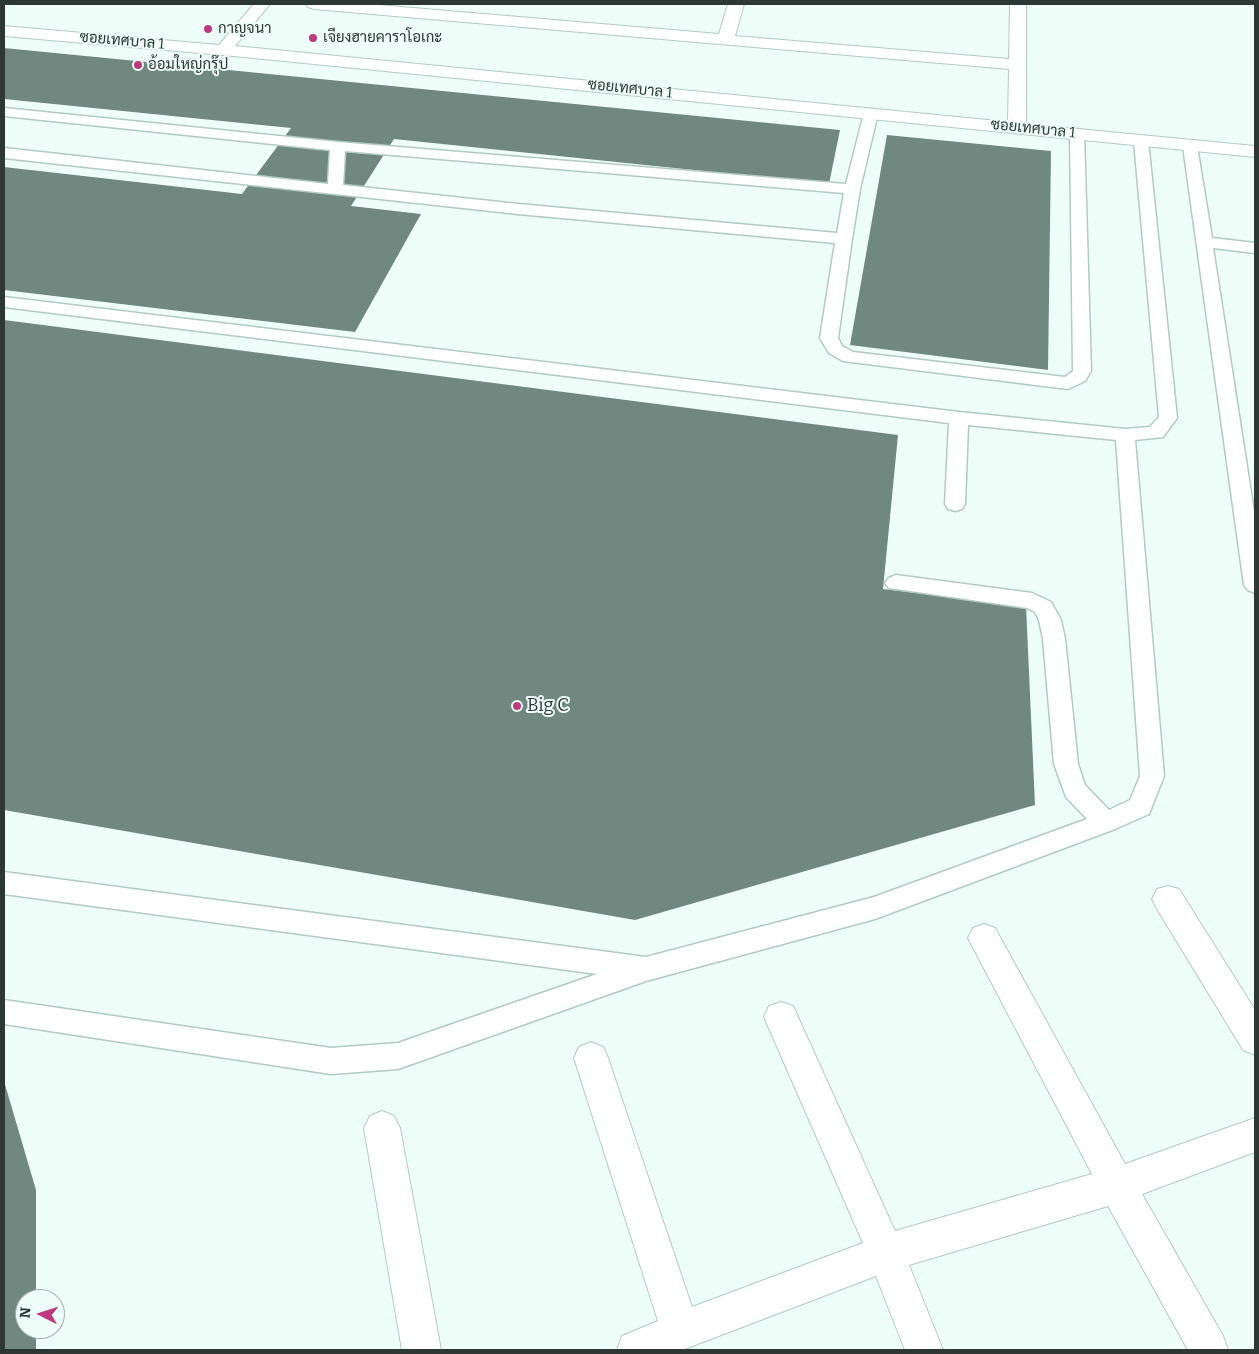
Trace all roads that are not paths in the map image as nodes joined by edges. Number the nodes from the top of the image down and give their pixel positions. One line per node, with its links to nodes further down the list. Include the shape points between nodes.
1 (262, 4): 8 (street)
2 (314, 4): 5 (street)
3 (736, 4): 7 (street)
4 (1018, 4): 9 (street)
5 (455, 10): 7 (street)
6 (4, 30): 8 (street, ซอยเทศบาล 1)
7 (725, 40): 9 (street)
8 (222, 50): 11 (street, ซอยเทศบาล 1)
9 (1017, 65): 12 (street)
10 (4, 112): 15 (lane)
11 (871, 113): 12 (street, ซอยเทศบาล 1); 20 (lane)
12 (1017, 128): 13 (street, ซอยเทศบาล 1)
13 (1077, 134): 14 (street, ซอยเทศบาล 1); 21 (lane, via 1082,371 1079,377 1068,383 849,357 835,348 829,338)
14 (1141, 141): 16 (street, ซอยเทศบาล 1); 26 (lane, via 1168,418 1156,433)
15 (338, 146): 19 (lane); 20 (lane)
16 (1190, 146): 17 (street, ซอยเทศบาล 1); 22 (lane)
17 (1255, 152)
18 (4, 153): 19 (lane)
19 (335, 188): 21 (lane, via 518,209)
20 (852, 189): 21 (lane)
21 (844, 239)
22 (1204, 242): 23 (lane); 29 (lane)
23 (1255, 248)
24 (4, 302): 25 (lane)
25 (959, 418): 26 (lane); 27 (lane)
26 (1125, 435): 30 (lane, via 1152,776 1140,807)
27 (955, 504)
28 (896, 583): 30 (lane, via 1032,601 1043,607 1054,639 1066,764 1075,790)
29 (1255, 585)
30 (1106, 822): 34 (lane, via 875,908)
31 (4, 882): 34 (lane)
32 (1168, 898): 37 (street)
33 (984, 938): 41 (street)
34 (646, 969): 35 (lane, via 398,1056 331,1061)
35 (4, 1012)
36 (781, 1017): 42 (street)
37 (1255, 1039)
38 (591, 1058): 43 (street)
39 (382, 1128): 44 (street)
40 (1255, 1135): 41 (street)
41 (1117, 1185): 42 (street); 47 (street)
42 (886, 1253): 43 (street); 46 (street)
43 (680, 1331): 45 (street)
44 (422, 1350)
45 (636, 1350)
46 (924, 1350)
47 (1209, 1350)

